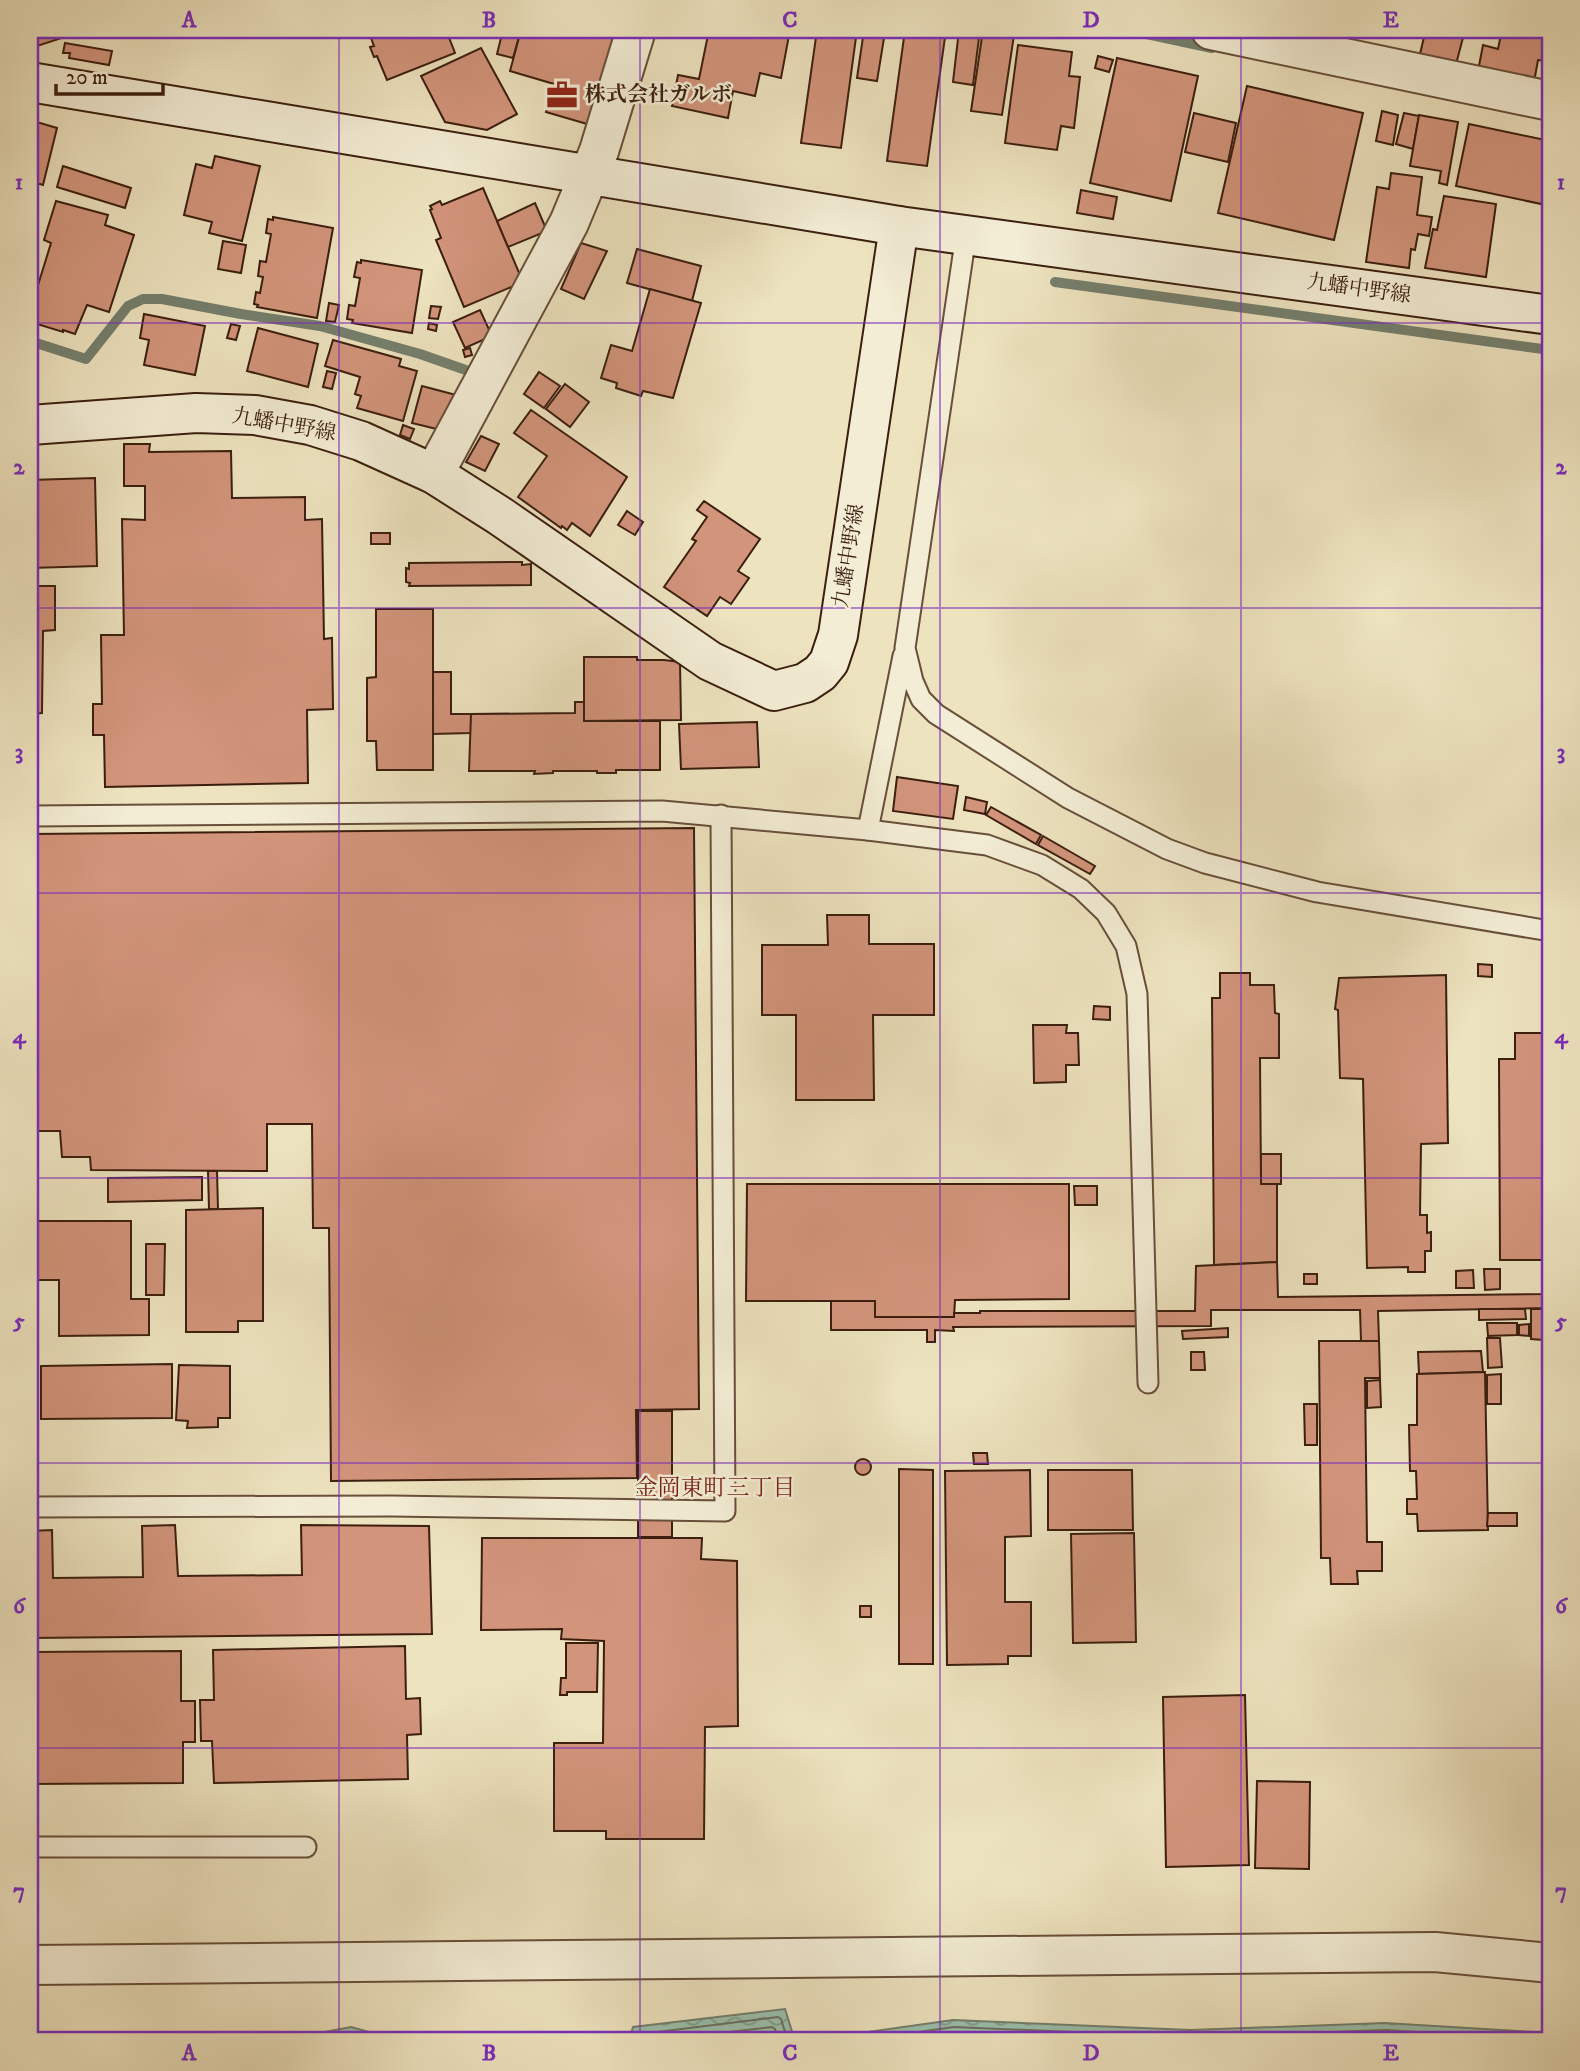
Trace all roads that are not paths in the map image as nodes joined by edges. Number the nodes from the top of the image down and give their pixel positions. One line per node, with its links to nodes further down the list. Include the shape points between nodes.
1 (636, 30): 5 (street)
2 (1211, 30): 4 (street)
3 (30, 82): 5 (street)
4 (1550, 100)
5 (588, 176): 6 (street); 10 (street, via 569,223)
6 (899, 226): 7 (street, 九蟠中野線); 10 (street, 九蟠中野線, via 838,635 829,662 805,683 774,691 710,661)
7 (966, 235): 8 (street, 九蟠中野線); 11 (lane)
8 (1550, 316)
9 (30, 425): 10 (street, 九蟠中野線, via 196,413 255,415 361,441)
10 (434, 474)
11 (905, 648): 14 (lane); 15 (lane, via 921,699 936,714 1068,798 1167,849 1317,892)
12 (721, 815): 13 (lane, via 663,811); 14 (lane); 17 (lane, via 724,1511)
13 (30, 816)
14 (868, 830): 16 (lane, via 986,845 1042,865 1081,889 1106,913 1126,946 1137,994)
15 (1550, 931)
16 (1148, 1383)
17 (30, 1507)
18 (30, 1847): 19 (lane)
19 (306, 1847)
20 (1550, 1964): 21 (street, via 1435,1952)
21 (30, 1965)

